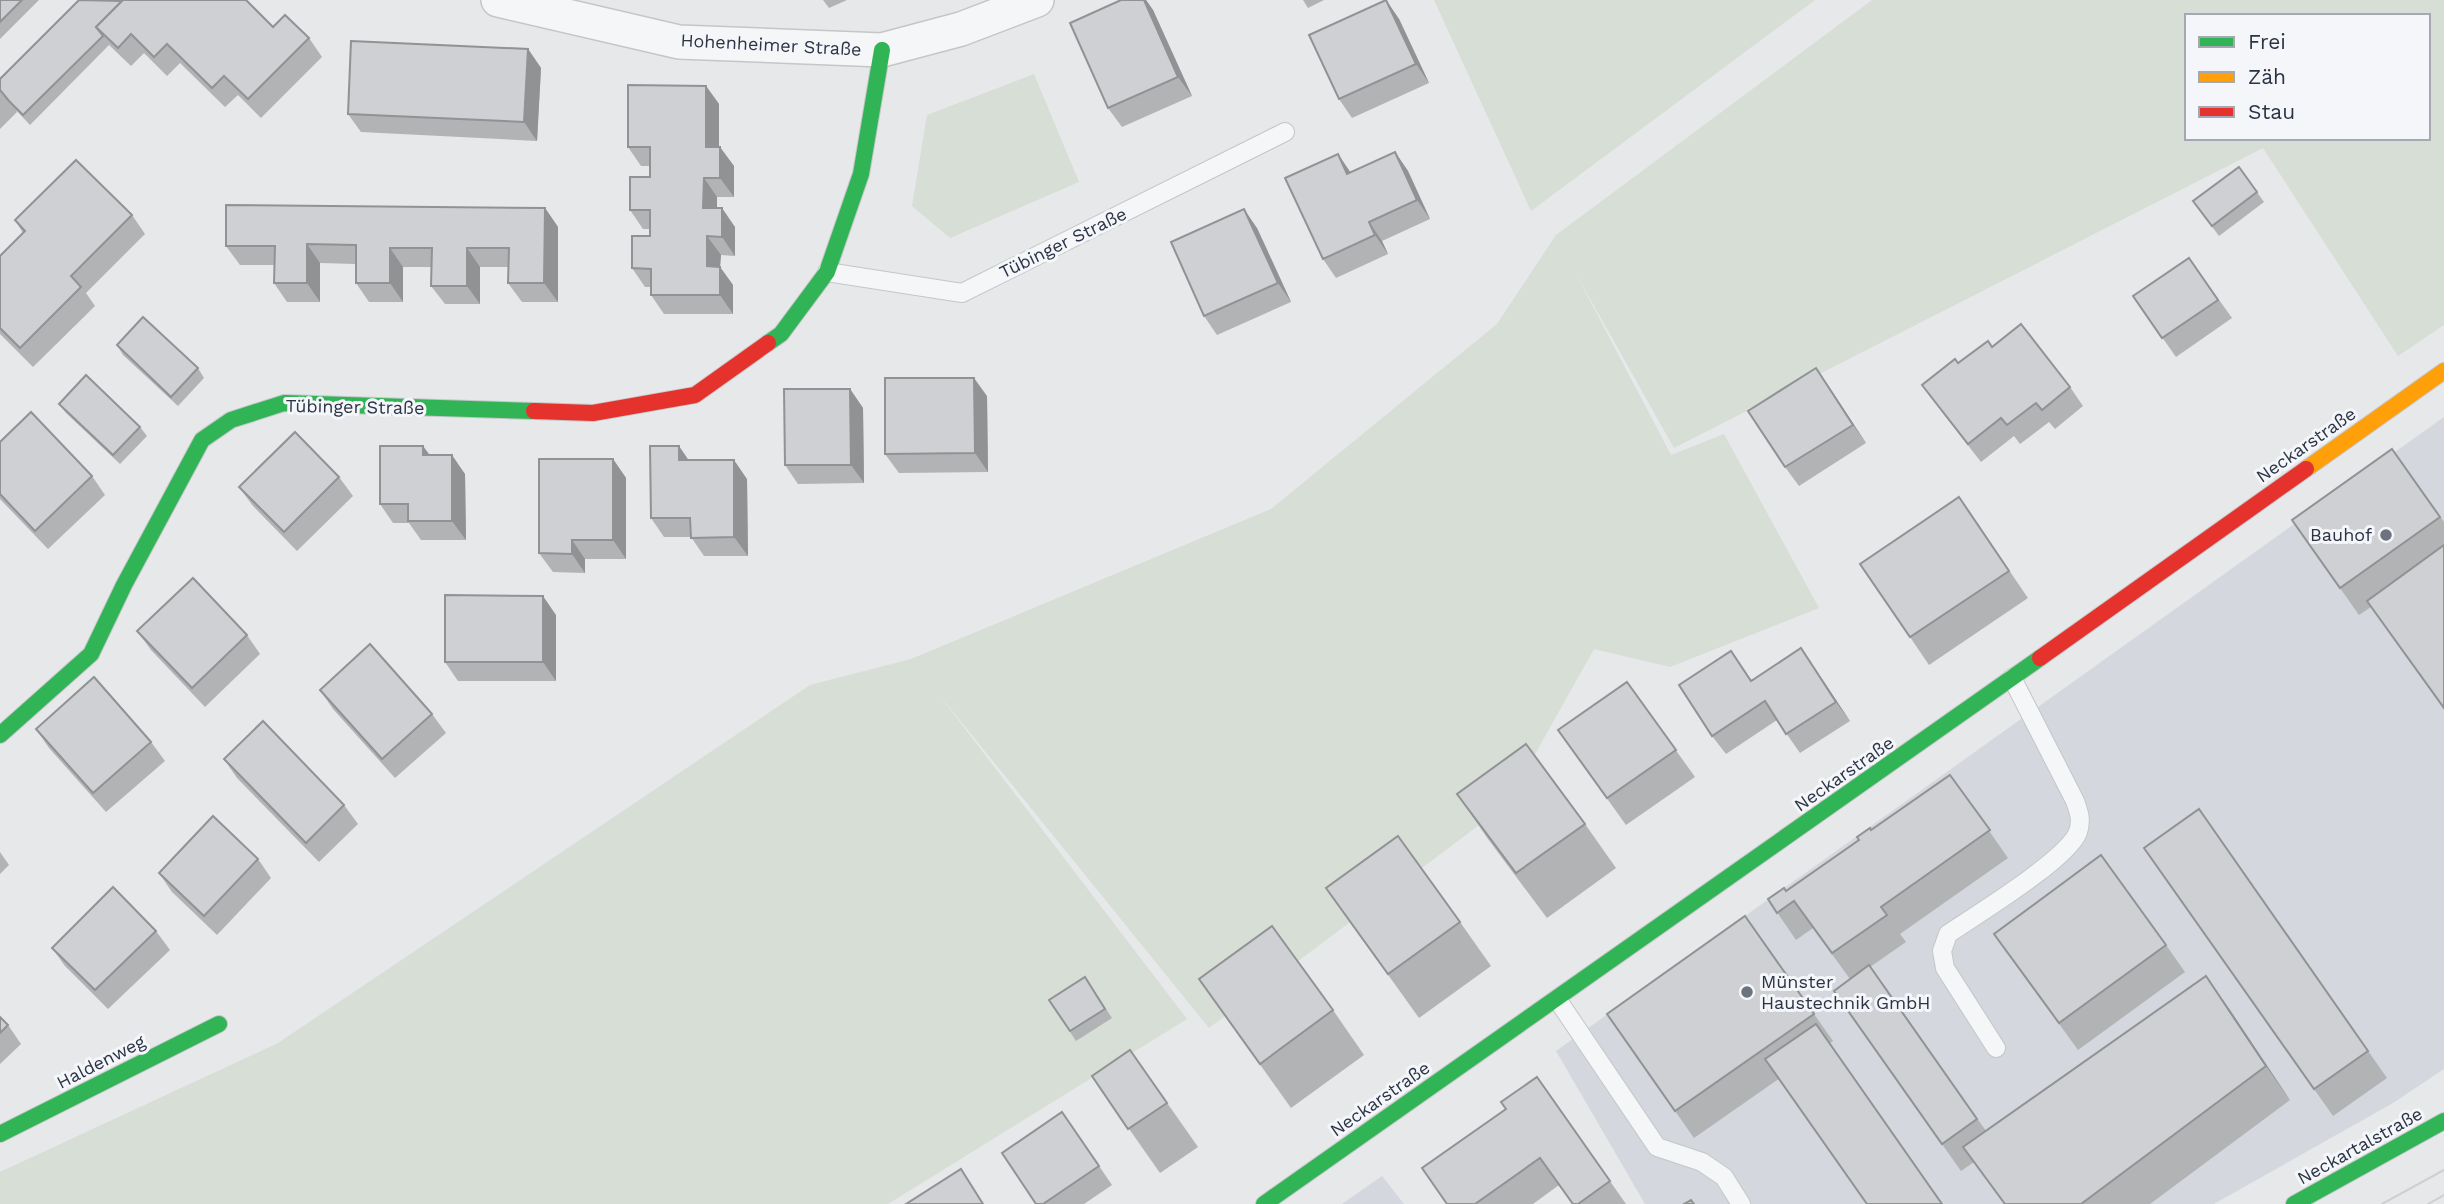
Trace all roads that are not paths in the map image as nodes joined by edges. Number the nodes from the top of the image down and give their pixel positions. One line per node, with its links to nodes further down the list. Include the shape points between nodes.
1 (498, 0): 3 (street, Hohenheimer Straße, via 679,42)
2 (1037, 0): 3 (street, Hohenheimer Straße, via 961,29)
3 (882, 50): 5 (street, Tübinger Straße, via 862,174)
4 (1285, 132): 5 (lane, Tübinger Straße, via 962,292)
5 (827, 272): 8 (street, Tübinger Straße, via 781,334 695,395 593,412 285,403 231,419 202,440 91,654)
6 (2444, 371): 7 (street, Neckarstraße)
7 (2012, 678): 9 (street, Neckarstraße); 11 (lane, via 2081,818 2078,834 2062,855 1948,934 1942,951 1945,968)
8 (0, 735)
9 (1556, 999): 14 (street, Neckarstraße); 15 (lane, via 1657,1147 1702,1161 1724,1177)
10 (219, 1024): 13 (street, Haldenweg)
11 (1996, 1048)
12 (2444, 1121): 16 (street, Neckartalstraße)
13 (0, 1134)
14 (1264, 1204)
15 (1741, 1204)
16 (2294, 1204)

